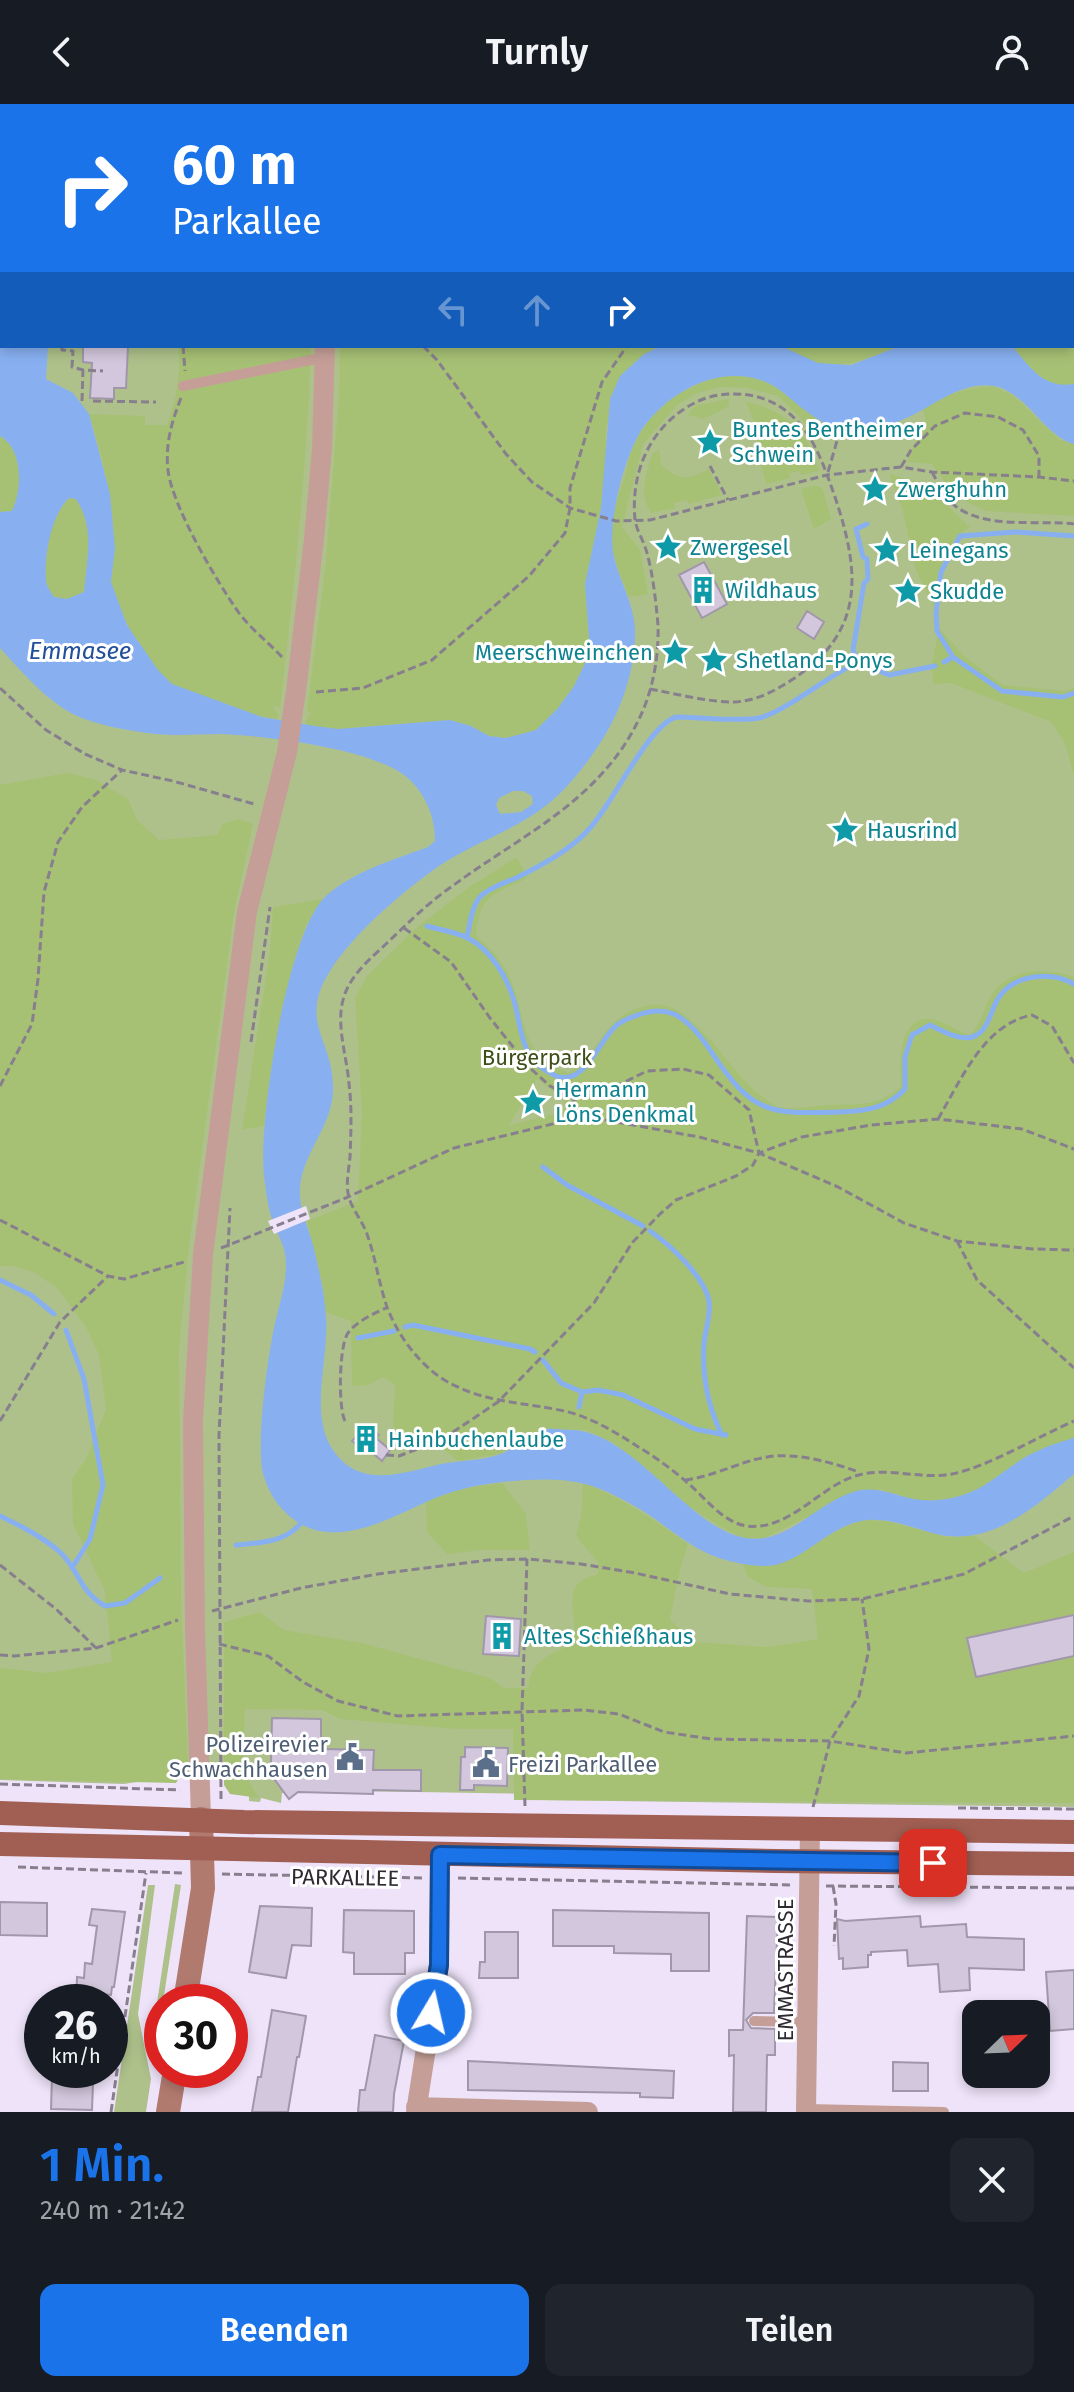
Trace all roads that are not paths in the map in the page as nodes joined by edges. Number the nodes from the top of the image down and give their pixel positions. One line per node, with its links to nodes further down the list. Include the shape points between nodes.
1 (326, 352): 2 (lane); 3 (street, via 314,539 295,700 247,912 203,1255 193,1421)
2 (184, 382)
3 (201, 1808): 4 (main road); 5 (main road); 8 (main road)
4 (0, 1813)
5 (811, 1818): 6 (main road); 11 (street, EMMASTRASSE)
6 (1074, 1832)
7 (0, 1844): 8 (main road, PARKALLEE)
8 (202, 1862): 10 (main road, PARKALLEE); 12 (main road)
9 (1074, 1864): 11 (main road, PARKALLEE)
10 (440, 1866): 11 (main road, PARKALLEE); 16 (street, via 439,1965)
11 (809, 1874): 14 (street, EMMASTRASSE)
12 (188, 1984)
13 (754, 2021): 14 (lane)
14 (808, 2022): 17 (street, EMMASTRASSE)
15 (172, 2088): 18 (main road)
16 (416, 2110): 19 (street)
17 (806, 2110): 20 (lane)
18 (168, 2112)
19 (588, 2112)
20 (944, 2112)

